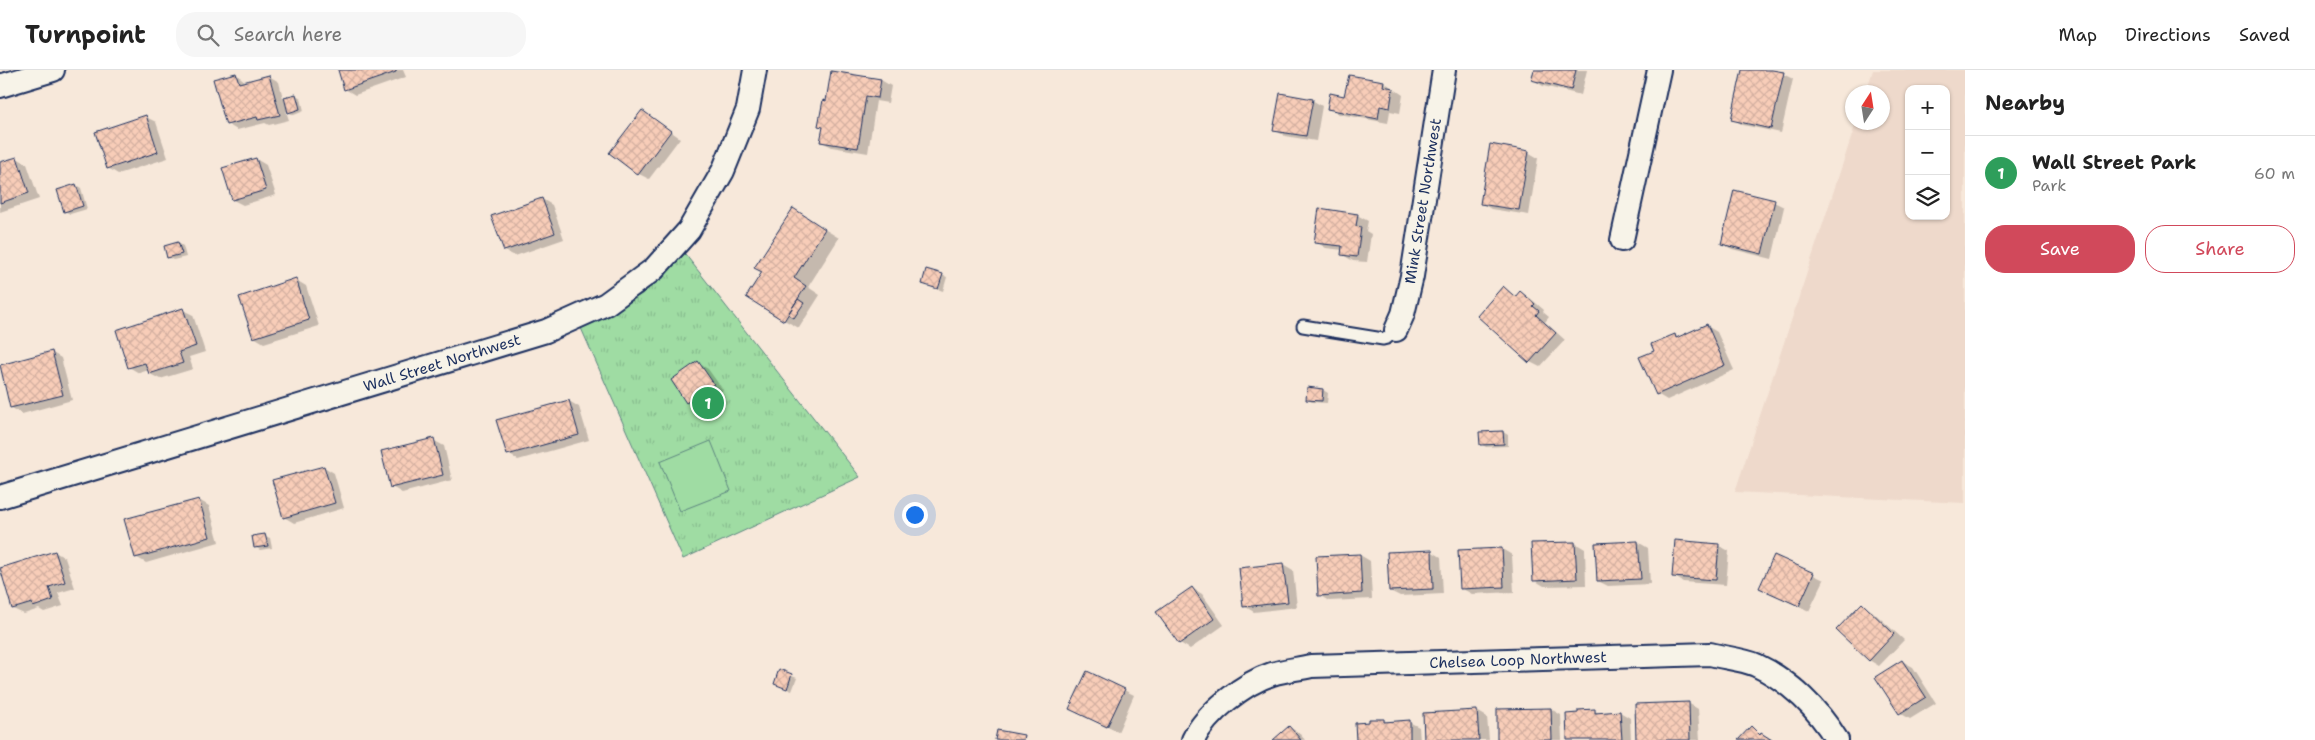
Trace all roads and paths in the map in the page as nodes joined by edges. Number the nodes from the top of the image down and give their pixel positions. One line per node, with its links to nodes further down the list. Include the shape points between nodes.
1 (53, 70): 5 (street)
2 (755, 70): 9 (street, Wall Street Northwest, via 748,109 723,171 689,230 654,269 606,304 546,331)
3 (1444, 70): 8 (street, Mink Street Northwest, via 1412,276)
4 (1659, 70): 6 (street)
5 (0, 86)
6 (1622, 240)
7 (1303, 326): 8 (lane, via 1383,339)
8 (1396, 330)
9 (0, 497)
10 (1193, 740): 11 (street, Chelsea Loop Northwest, via 1199,729 1231,697 1271,674 1311,666 1710,654 1755,665 1789,686 1817,711)
11 (1838, 740)

